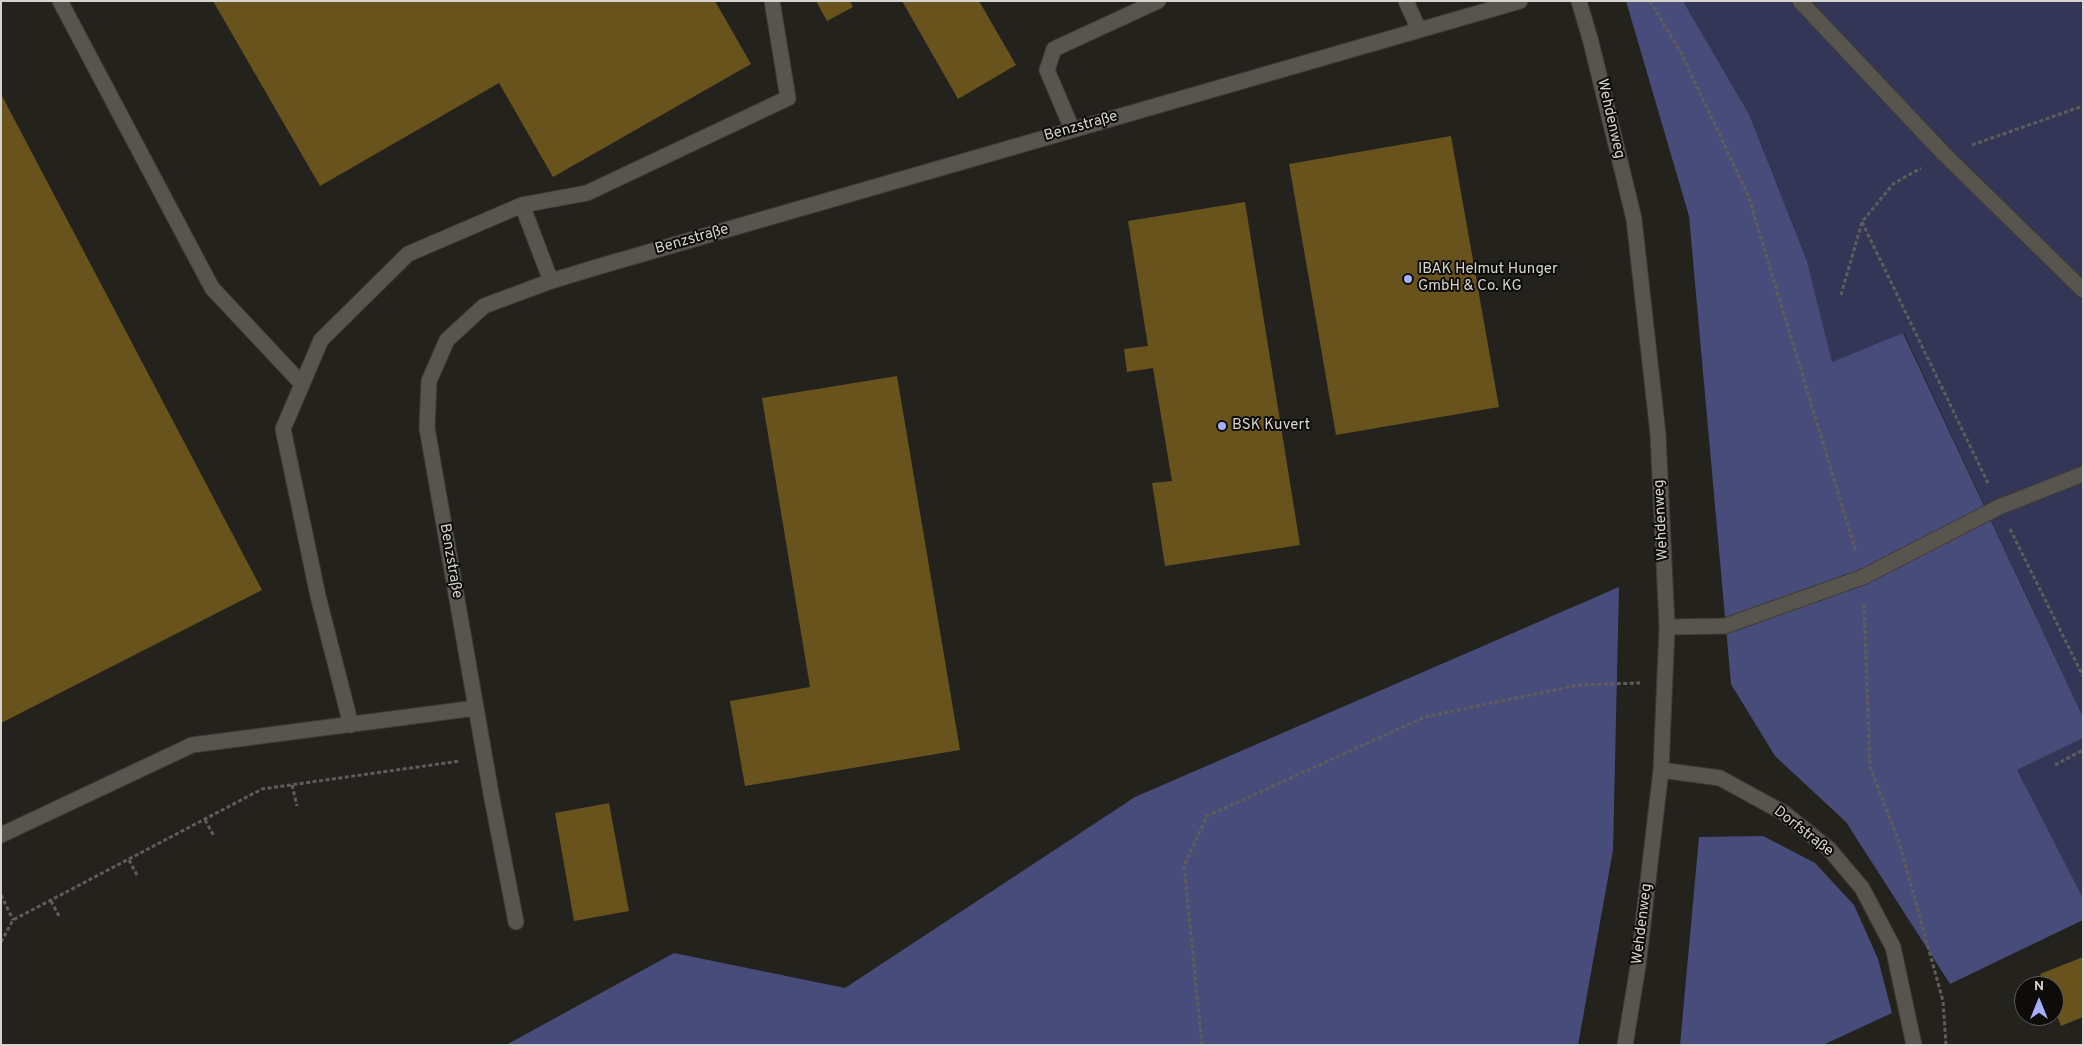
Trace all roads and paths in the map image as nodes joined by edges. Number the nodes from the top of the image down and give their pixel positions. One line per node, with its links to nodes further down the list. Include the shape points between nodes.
1 (60, 1): 18 (street, via 212,288)
2 (772, 1): 13 (street, via 788,98 588,193)
3 (1158, 1): 11 (street, via 1054,49 1047,70)
4 (1406, 1): 9 (street)
5 (1520, 1): 9 (street, Benzstraße)
6 (1579, 1): 22 (street, Wehdenweg, via 1634,219 1658,434)
7 (1650, 1): 21 (path, via 1680,50 1748,195)
8 (1800, 1): 12 (street)
9 (1419, 30): 11 (street, Benzstraße)
10 (2083, 106): 12 (path)
11 (1072, 129): 15 (street, Benzstraße)
12 (1944, 154): 14 (path, via 1893,184); 16 (street)
13 (522, 205): 15 (street); 18 (street, via 408,254 321,340)
14 (1862, 222): 17 (path); 20 (path)
15 (551, 281): 25 (street, Benzstraße, via 484,306 447,340 429,381 427,428)
16 (2083, 290)
17 (1841, 295)
18 (302, 384): 26 (street, via 283,429 318,596)
19 (2083, 474): 20 (street)
20 (1999, 507): 21 (street); 23 (path)
21 (1864, 578): 22 (street, via 1725,626); 47 (path, via 1870,767 1899,842 1938,983 1943,1002)
22 (1667, 627): 24 (street, Wehdenweg)
23 (2083, 676)
24 (1666, 682): 30 (street, Wehdenweg); 44 (path, via 1578,685 1425,717 1207,816 1184,866)
25 (476, 708): 26 (street); 28 (street, Benzstraße)
26 (351, 725): 34 (street, via 192,745)
27 (2083, 750): 29 (path)
28 (485, 758): 31 (path); 42 (street, Benzstraße)
29 (2055, 765)
30 (1661, 770): 45 (street, Wehdenweg, via 1638,966); 46 (street, Dorfstraße, via 1720,778 1784,813 1829,849 1862,888 1893,947)
31 (292, 785): 32 (path); 33 (path, via 262,789)
32 (298, 806)
33 (205, 820): 35 (path); 36 (path)
34 (1, 835)
35 (214, 836)
36 (128, 860): 37 (path); 39 (path)
37 (137, 875)
38 (1, 895): 41 (path)
39 (51, 901): 40 (path); 41 (path)
40 (59, 916)
41 (13, 920): 43 (path)
42 (516, 922)
43 (1, 942)
44 (1202, 1045)
45 (1625, 1045)
46 (1914, 1045)
47 (1946, 1045)

